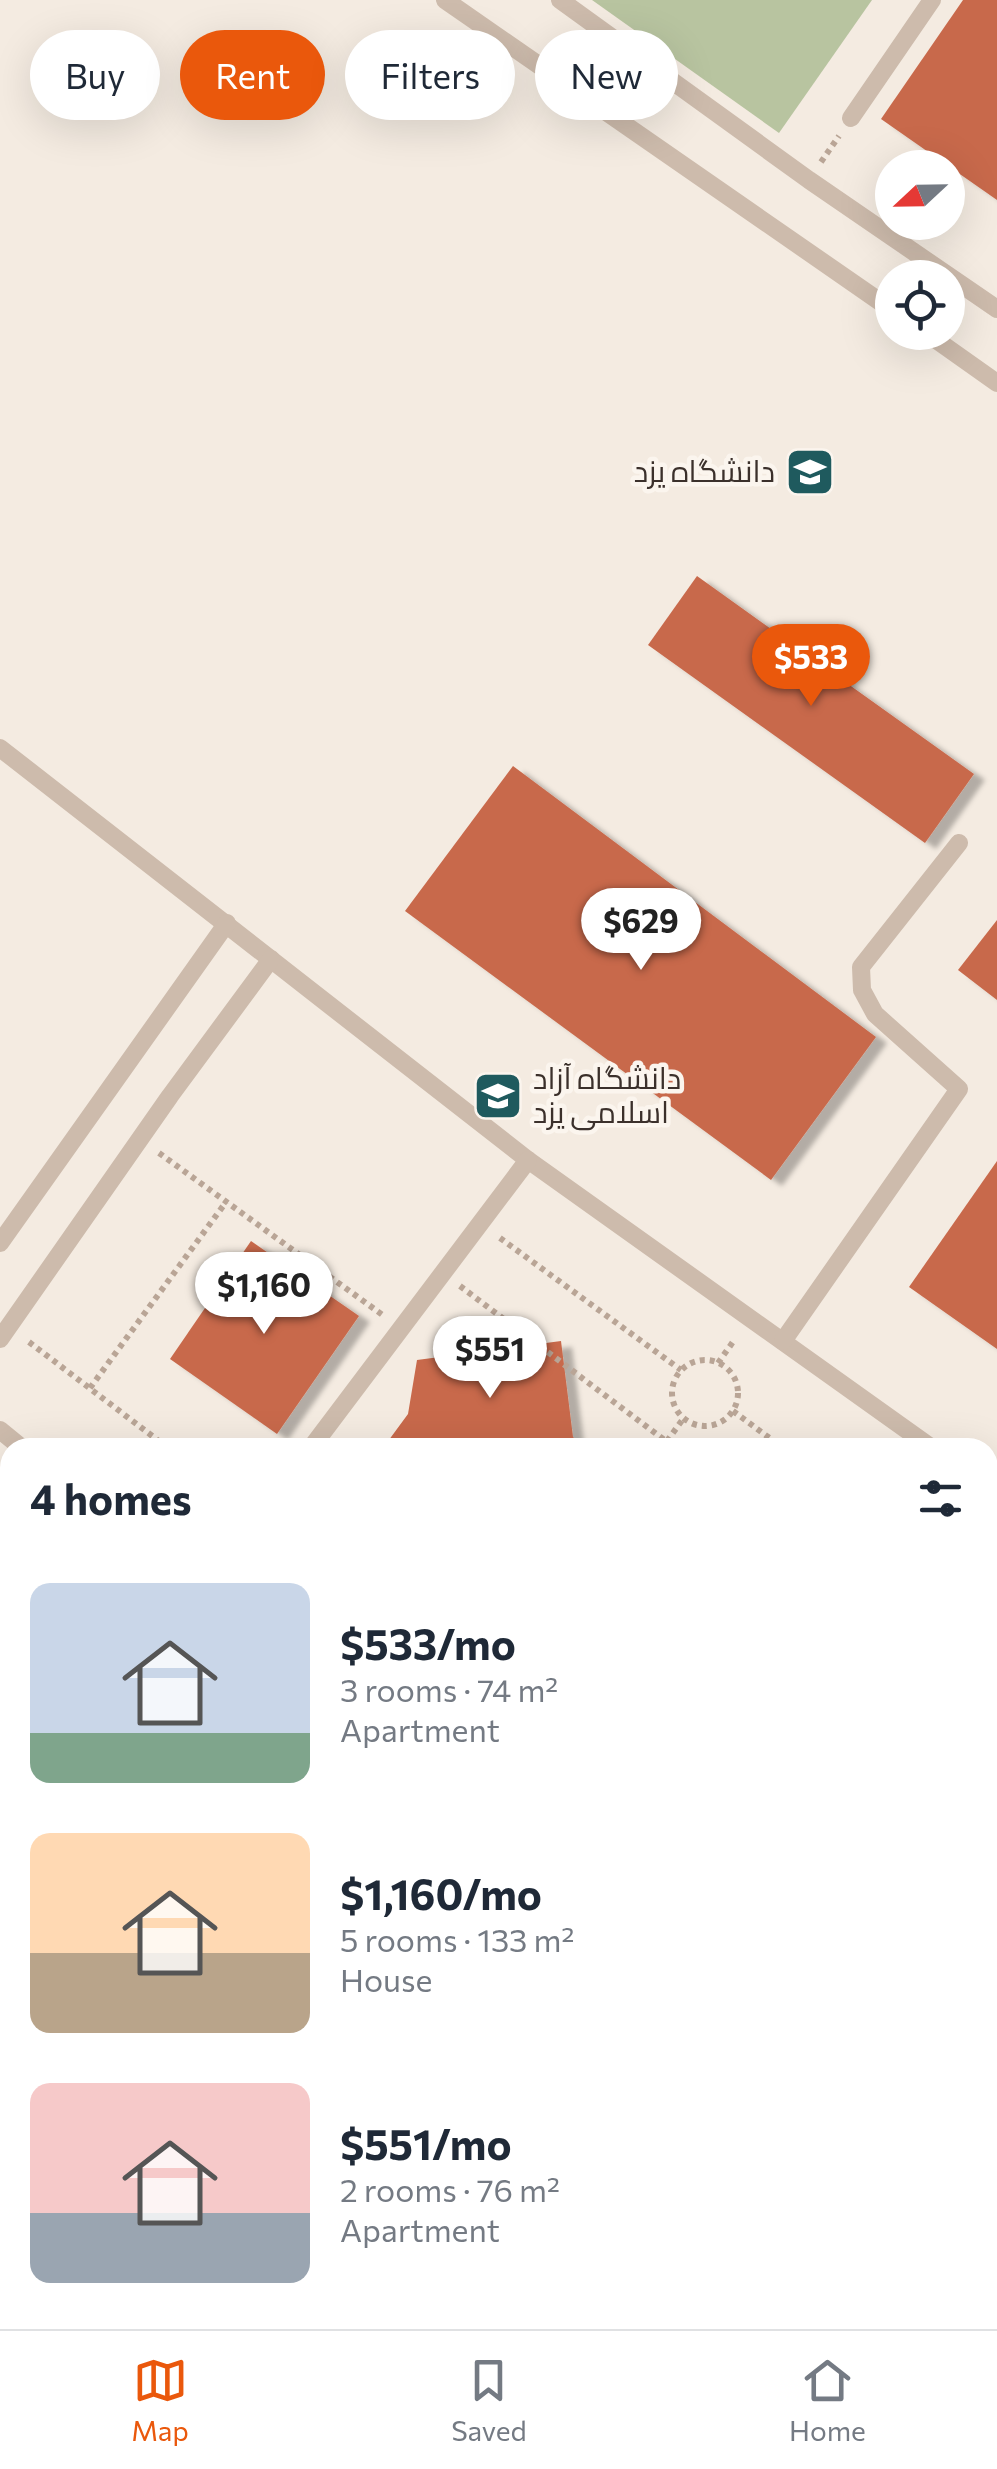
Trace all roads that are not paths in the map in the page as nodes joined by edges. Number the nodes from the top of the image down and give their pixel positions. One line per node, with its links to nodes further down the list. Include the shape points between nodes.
1 (445, 0): 5 (lane)
2 (560, 0): 6 (lane)
3 (932, 0): 4 (lane)
4 (851, 118)
5 (875, 298)
6 (997, 309)
7 (950, 350): 8 (lane)
8 (997, 383)
9 (0, 748): 11 (lane)
10 (959, 843): 16 (lane, via 861,968 862,990 874,1014 958,1089)
11 (227, 923): 12 (lane); 14 (lane)
12 (271, 959): 13 (lane); 15 (lane)
13 (528, 1160): 16 (lane); 17 (lane)
14 (0, 1243)
15 (4, 1332)
16 (784, 1341): 18 (lane)
17 (319, 1438)
18 (918, 1438)

